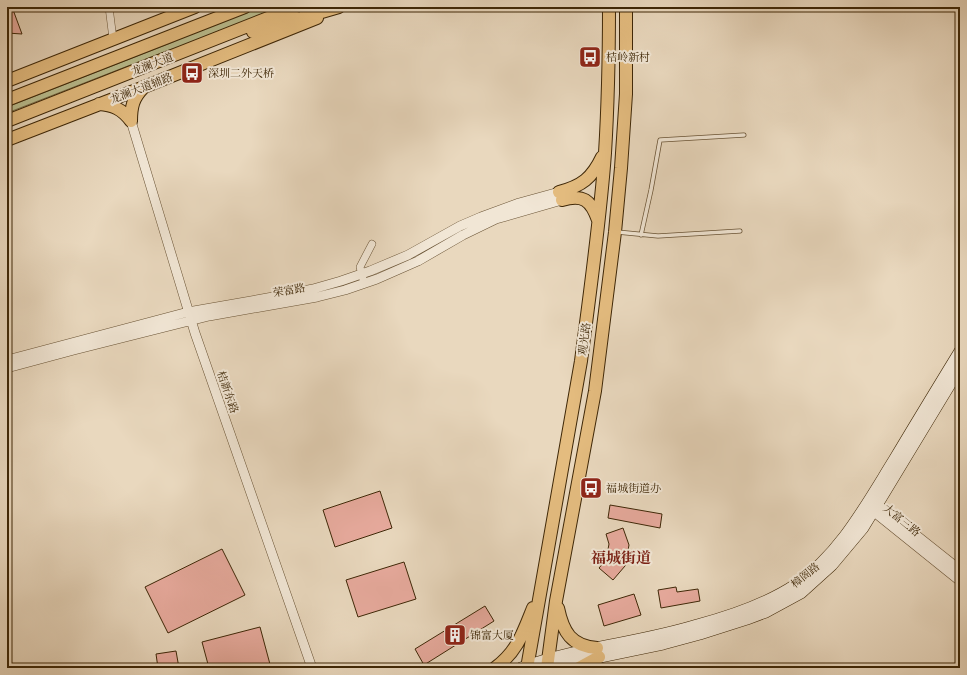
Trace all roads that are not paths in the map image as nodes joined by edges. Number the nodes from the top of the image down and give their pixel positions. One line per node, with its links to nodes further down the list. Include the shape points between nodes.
1 (109, 7): 10 (street)
2 (195, 7): 10 (main road)
3 (229, 7): 9 (main road)
4 (245, 7): 9 (main road, 龙澜大道)
5 (296, 7): 11 (main road, 龙澜大道)
6 (339, 7): 11 (main road); 13 (main road, 龙澜大道辅路)
7 (609, 7): 20 (main road, 观光路)
8 (626, 7): 24 (main road, 观光路, via 626,94)
9 (181, 32): 14 (main road, 龙澜大道)
10 (113, 39): 12 (main road)
11 (189, 50): 16 (main road, 龙澜大道)
12 (7, 81)
13 (144, 87): 15 (main road, 龙澜大道辅路); 17 (main road, via 135,97)
14 (7, 100)
15 (97, 104): 17 (main road, via 115,107); 19 (main road, 龙澜大道辅路)
16 (7, 121)
17 (131, 121): 28 (street, 桔新东路)
18 (744, 135): 25 (lane, via 660,140)
19 (7, 140)
20 (605, 152): 21 (main road, via 586,181); 22 (main road, 观光路)
21 (561, 196): 22 (main road, via 588,201 595,210); 27 (street, 荣富路, via 519,203 481,217)
22 (598, 221): 37 (main road, 观光路, via 580,361)
23 (740, 231): 25 (lane)
24 (615, 232): 25 (lane); 38 (main road, 观光路, via 595,391)
25 (641, 235)
26 (372, 244): 27 (street, via 360,267)
27 (363, 279): 28 (street, 荣富路)
28 (189, 316): 29 (street, 荣富路); 42 (street, 桔新东路)
29 (73, 346): 31 (street, 荣富路); 32 (street, 荣富路)
30 (960, 351): 34 (main road, 樟阁路)
31 (7, 360)
32 (7, 368)
33 (960, 368): 34 (main road, 樟阁路)
34 (873, 505): 35 (street, 大富三路); 36 (street, 大富三路); 39 (main road, 樟阁路, via 856,521 824,560 795,584 778,594 744,610 698,625)
35 (960, 570)
36 (960, 581)
37 (542, 582): 41 (main road, 观光路); 43 (main road, via 519,642 508,657)
38 (556, 601): 39 (main road, via 569,636 577,643); 40 (main road, 观光路)
39 (598, 652): 40 (main road, 樟阁路); 44 (main road)
40 (547, 665): 41 (main road, 樟阁路)
41 (525, 667)
42 (312, 668)
43 (495, 668)
44 (579, 668)

